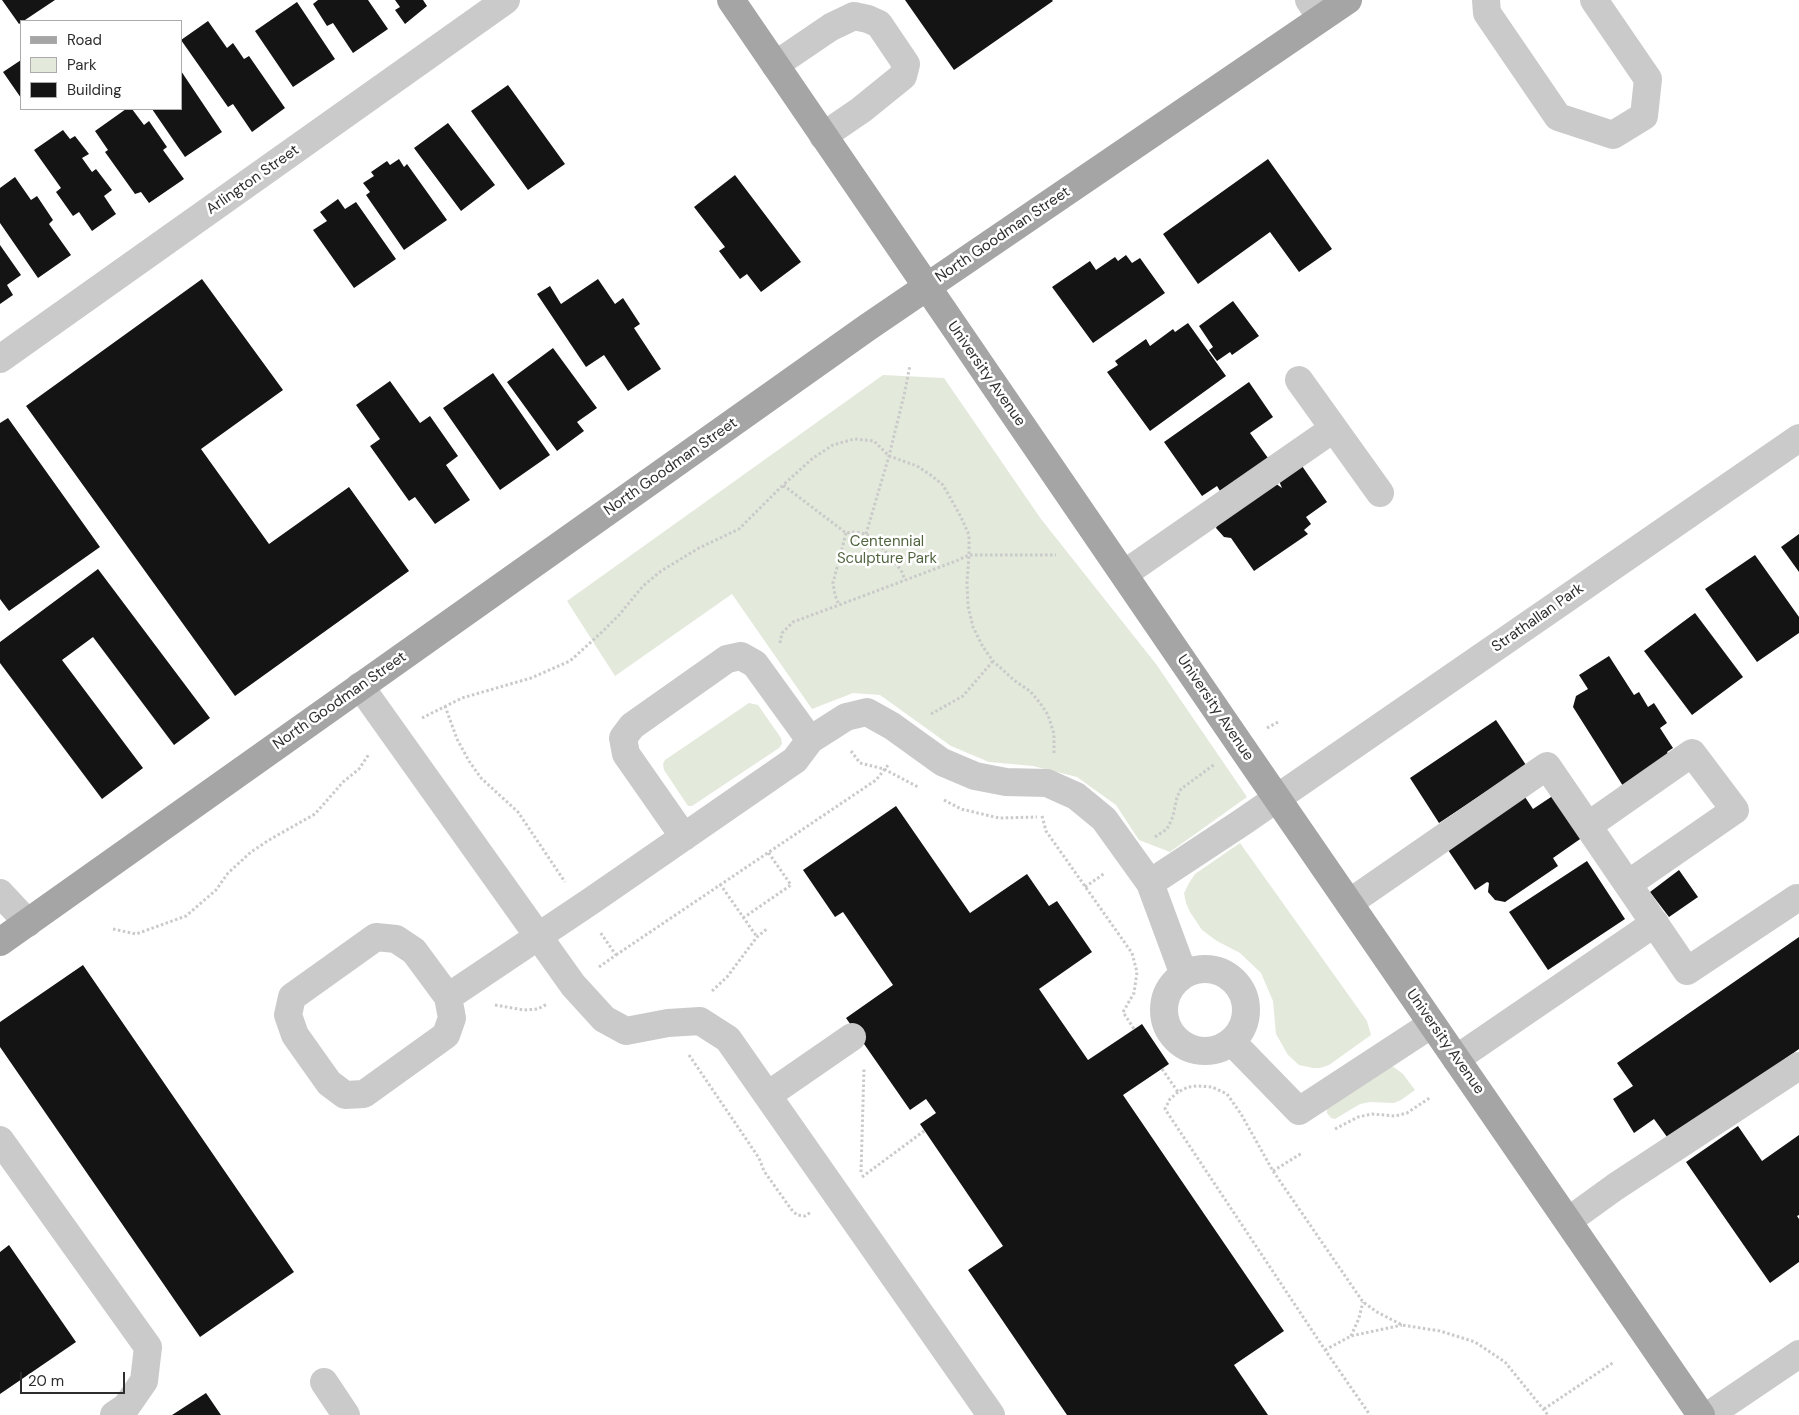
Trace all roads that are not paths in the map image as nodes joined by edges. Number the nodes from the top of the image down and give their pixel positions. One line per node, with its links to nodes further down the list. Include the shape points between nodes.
1 (506, 0): 10 (street, Arlington Street)
2 (730, 0): 7 (main road, University Avenue)
3 (1348, 0): 6 (main road, North Goodman Street)
4 (1486, 0): 5 (street, via 1487,13 1558,117 1614,135 1644,116 1648,79)
5 (1594, 0)
6 (1315, 9): 9 (main road, North Goodman Street)
7 (775, 65): 8 (main road, University Avenue); 8 (street, via 824,31 854,16 879,24 890,40 906,64 903,76)
8 (823, 136): 9 (main road, University Avenue)
9 (926, 287): 15 (main road, University Avenue); 16 (main road, North Goodman Street)
10 (0, 359)
11 (1299, 380): 12 (street)
12 (1333, 428): 14 (street); 15 (street)
13 (1799, 438): 18 (street, Strathallan Park)
14 (1380, 493)
15 (1124, 574): 18 (main road, University Avenue)
16 (360, 686): 26 (main road, North Goodman Street); 28 (street)
17 (810, 740): 20 (street, via 795,760); 20 (street, via 756,664 741,656 727,659 632,726 623,738 626,754); 21 (street, via 846,717 867,712 942,762 975,776 1006,782 1047,783 1076,796 1104,819)
18 (1276, 798): 21 (street, Strathallan Park); 25 (main road, University Avenue)
19 (1588, 825): 22 (street); 22 (street, via 1692,753 1735,810); 25 (street, via 1548,766)
20 (684, 837): 28 (street)
21 (1150, 883): 30 (street)
22 (1628, 884): 27 (street)
23 (0, 893): 26 (street)
24 (1797, 898): 27 (street, via 1687,971)
25 (1349, 903): 32 (main road, University Avenue)
26 (28, 922): 29 (main road, North Goodman Street)
27 (1654, 923): 35 (street)
28 (538, 936): 31 (street); 37 (street, via 573,985 604,1020 626,1031 700,1021 728,1039)
29 (0, 942)
30 (1184, 975): 34 (street, via 1210,969 1223,973 1242,991 1246,1018); 34 (street, via 1167,995 1164,1008 1171,1034 1193,1050 1207,1052)
31 (450, 1008): 31 (street, via 446,1035 364,1094 345,1095 329,1083 295,1035 288,1015 292,996 376,937 396,939 414,951)
32 (1432, 1024): 34 (street, via 1299,1112); 35 (main road, University Avenue)
33 (852, 1037): 37 (street)
34 (1232, 1042)
35 (1456, 1059): 39 (main road, University Avenue)
36 (1799, 1066): 39 (street)
37 (768, 1095): 44 (street)
38 (0, 1140): 42 (street, via 148,1347 144,1381 126,1407)
39 (1568, 1221): 45 (main road, University Avenue)
40 (1799, 1354): 46 (street)
41 (324, 1382): 43 (street)
42 (114, 1415)
43 (346, 1415)
44 (990, 1415)
45 (1702, 1415)
46 (1709, 1415)

